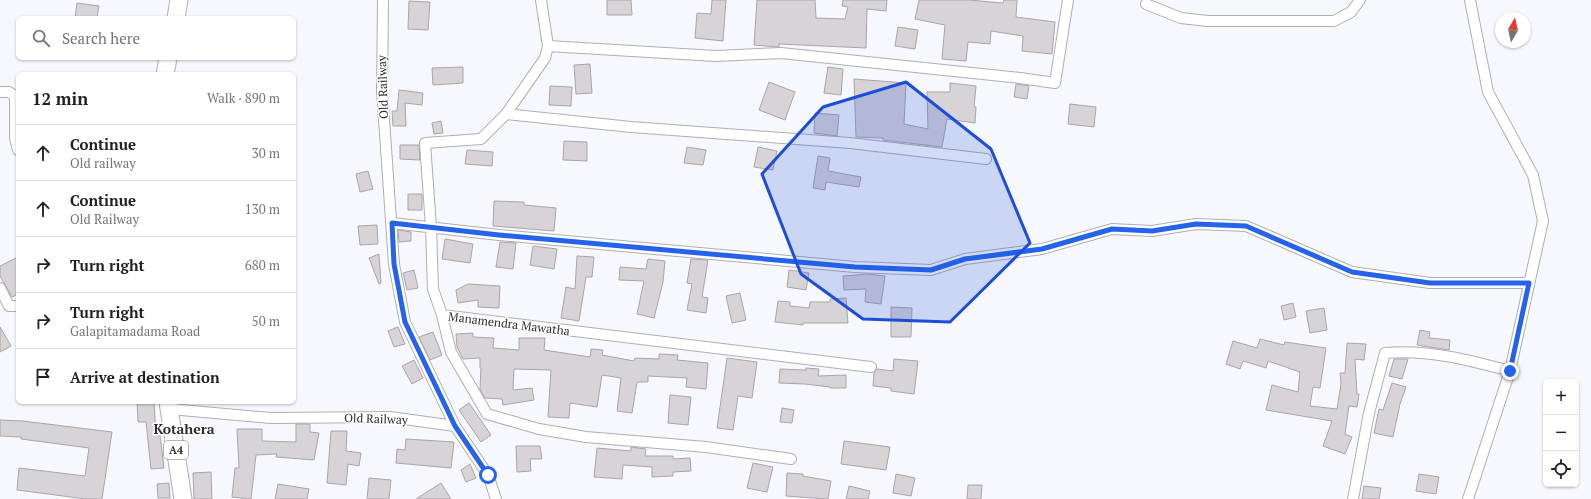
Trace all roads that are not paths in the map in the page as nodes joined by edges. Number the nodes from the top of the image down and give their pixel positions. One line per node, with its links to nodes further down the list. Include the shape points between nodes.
1 (179, 0): 9 (highway)
2 (383, 0): 17 (street, Old Railway, via 382,90)
3 (540, 0): 10 (street)
4 (1068, 0): 10 (street, via 1055,83 781,54 716,56)
5 (1360, 0): 7 (street, via 1351,12 1334,21 1208,22 1181,18)
6 (1462, 0): 8 (street)
7 (1146, 4)
8 (1471, 4): 19 (street, via 1488,92 1533,175 1543,221)
9 (176, 16)
10 (548, 46): 14 (street, Manamendra Mawatha, via 545,58)
11 (168, 60): 12 (highway)
12 (165, 72)
13 (0, 92): 15 (street, via 9,92 14,96)
14 (506, 114): 16 (street, via 631,128 850,143); 18 (street, Manamendra Mawatha, via 481,139 425,143)
15 (16, 142)
16 (986, 159)
17 (392, 223): 18 (street); 26 (street, Old Railway, via 394,264 405,322)
18 (431, 227): 19 (street, via 855,267 931,270 965,259 1042,249 1112,229 1152,231 1196,224 1246,226 1352,272 1430,283); 22 (street, Manamendra Mawatha, via 433,289)
19 (1529, 283): 24 (street)
20 (0, 288): 21 (street, via 9,306)
21 (16, 306)
22 (442, 315): 23 (street, Manamendra Mawatha); 27 (street, via 451,352 487,414 539,429 586,436 706,446)
23 (871, 367)
24 (1510, 371): 30 (street, via 1461,358 1404,351 1385,353 1369,413); 31 (street)
25 (169, 406): 26 (street, Old Railway, via 271,418 390,417); 28 (highway, A4)
26 (455, 426): 29 (street, via 488,475)
27 (791, 459)
28 (183, 499)
29 (496, 499)
30 (1353, 499)
31 (1468, 499)

